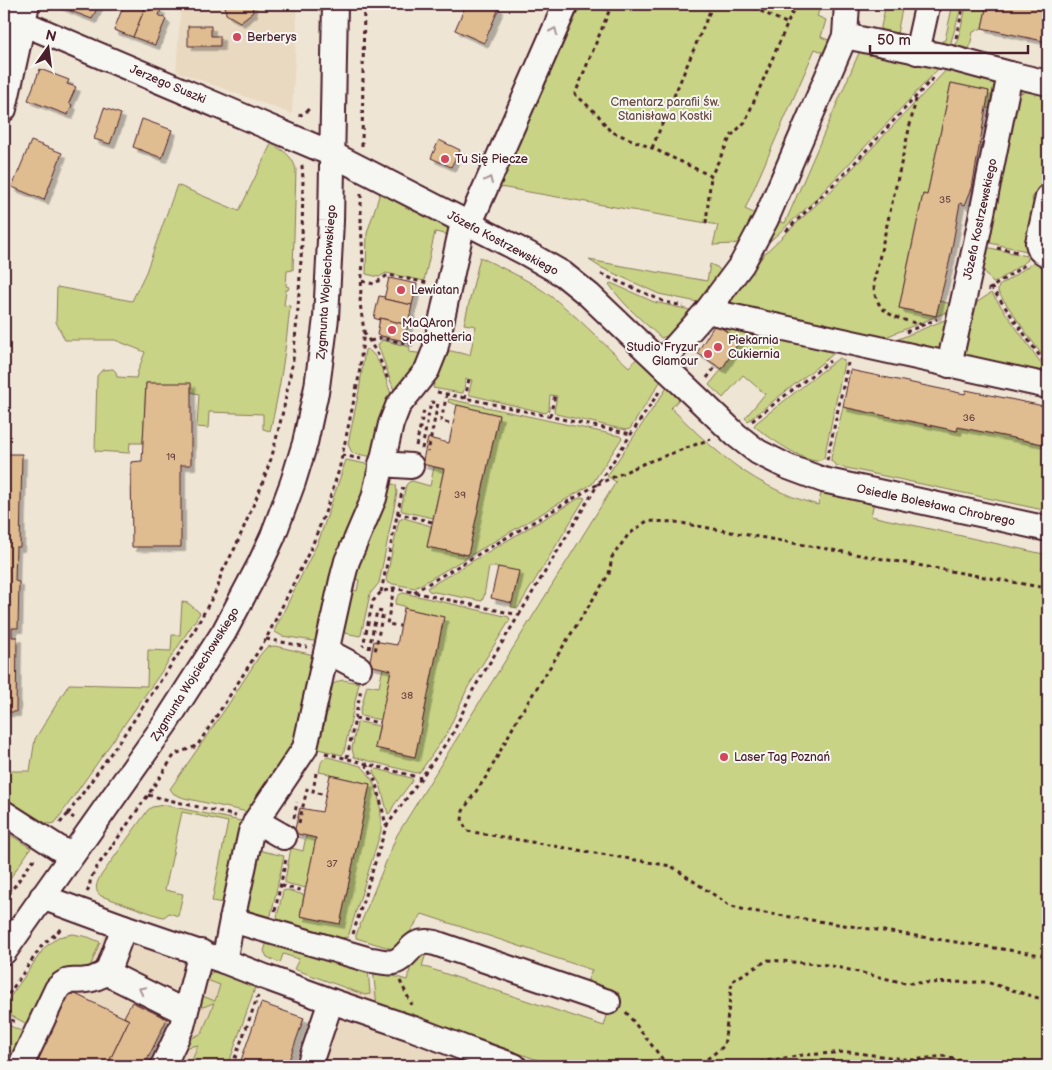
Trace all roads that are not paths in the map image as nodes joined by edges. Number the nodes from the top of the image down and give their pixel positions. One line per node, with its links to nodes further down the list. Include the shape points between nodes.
1 (335, 4): 11 (street, Zygmunta Wojciechowskiego)
2 (566, 4): 13 (street, one-way to 2)
3 (847, 4): 6 (street)
4 (927, 7): 7 (street)
5 (18, 14): 10 (street); 11 (street, Jerzego Suszki)
6 (845, 36): 7 (street); 15 (street, via 766,219 742,264)
7 (917, 52): 8 (street)
8 (1010, 74): 9 (street); 17 (street, Józefa Kostrzewskiego)
9 (1048, 83)
10 (4, 109)
11 (332, 154): 13 (street, Józefa Kostrzewskiego, via 362,162); 28 (street, Zygmunta Wojciechowskiego, via 322,352 296,475 260,564 224,632 162,728)
12 (1048, 197): 14 (street, via 1038,243)
13 (466, 223): 16 (street, Józefa Kostrzewskiego, via 563,274); 20 (street, via 427,370 398,406 390,424)
14 (1038, 260)
15 (707, 311): 16 (street); 17 (street)
16 (661, 363): 21 (street, Józefa Kostrzewskiego, via 758,452)
17 (949, 364): 18 (street)
18 (1048, 386)
19 (420, 459): 20 (street)
20 (381, 464): 23 (street, via 374,498 345,570)
21 (823, 480): 22 (street, Osiedle Bolesława Chrobrego)
22 (1048, 529)
23 (327, 651): 24 (street); 26 (street, via 305,748)
24 (367, 660)
25 (4, 813): 28 (street)
26 (256, 821): 27 (street); 30 (street)
27 (291, 836)
28 (71, 856): 29 (street, Zygmunta Wojciechowskiego)
29 (42, 897): 31 (street); 32 (street, Zygmunta Wojciechowskiego)
30 (232, 920): 34 (street); 37 (street, via 370,960 396,961 414,945 425,941)
31 (124, 927): 33 (street); 35 (street)
32 (4, 952)
33 (201, 952): 34 (street); 38 (street)
34 (224, 961): 36 (street)
35 (107, 973): 38 (street, one-way to 35); 39 (street, via 88,980 72,980 57,989)
36 (331, 1001): 41 (street); 42 (street)
37 (608, 1002)
38 (185, 1012): 40 (street, via 182,1026)
39 (23, 1066)
40 (163, 1066)
41 (309, 1066)
42 (514, 1066)

